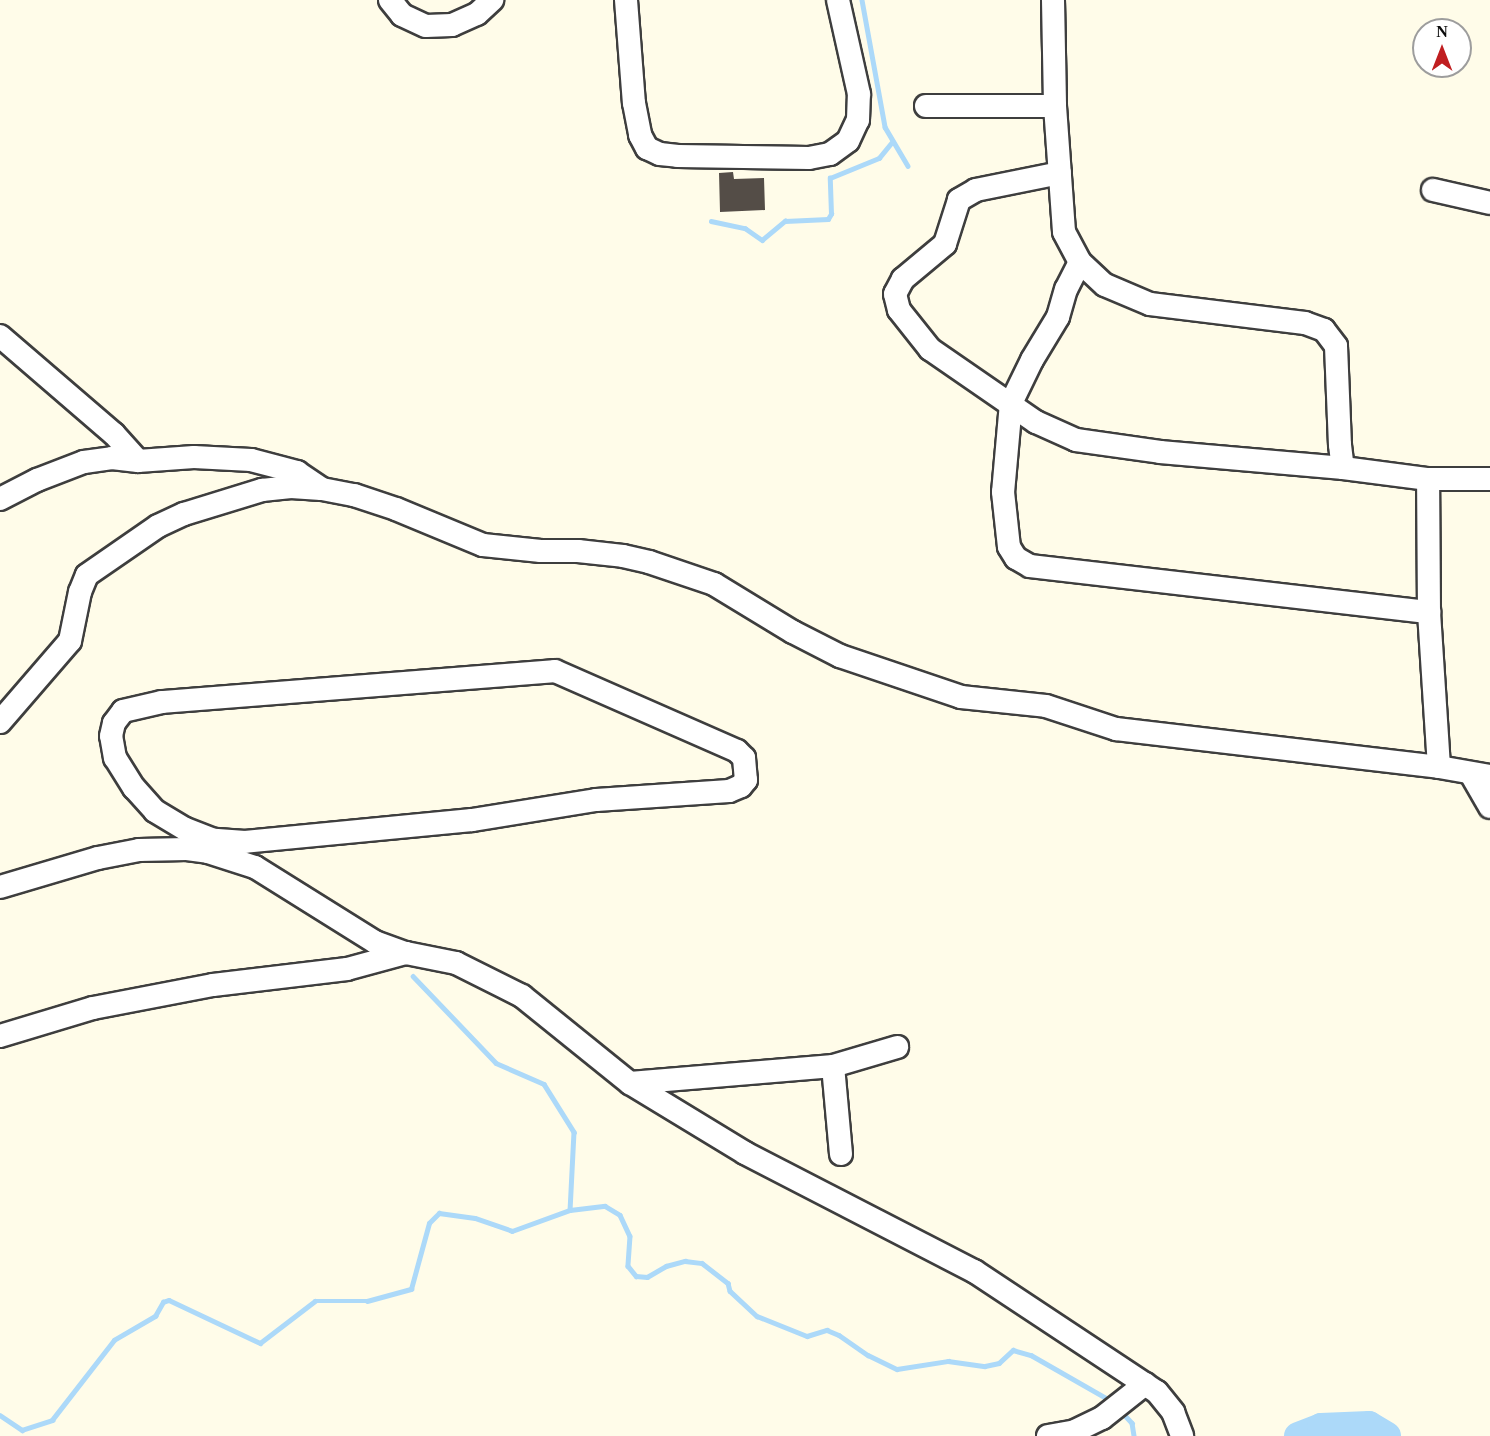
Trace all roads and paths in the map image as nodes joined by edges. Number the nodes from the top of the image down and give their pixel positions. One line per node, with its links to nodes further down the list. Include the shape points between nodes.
1 (390, 0): 2 (street, via 402,15 426,26 452,25 477,14)
2 (492, 0)
3 (626, 0): 4 (street, via 634,103 639,135 647,148 678,156 808,158 830,154 848,141 858,120 859,94)
4 (838, 0)
5 (1053, 0): 7 (street)
6 (926, 106): 7 (street)
7 (1055, 106): 8 (street)
8 (1060, 173): 11 (street, via 1064,232); 13 (street, via 976,190 959,200 945,244 903,279 895,294 899,310 930,349)
9 (1433, 190): 10 (street)
10 (1490, 203)
11 (1080, 262): 13 (street, via 1066,288 1058,317); 15 (street, via 1105,285 1150,304 1305,323 1324,330 1336,346)
12 (0, 336): 14 (street, via 114,434)
13 (1011, 403): 15 (street, via 1036,422 1076,440 1160,452); 20 (street, via 1003,492 1005,522 1009,547 1016,558 1030,567)
14 (138, 460): 18 (street, via 251,460 297,471); 19 (street, via 84,462)
15 (1343, 468): 16 (street)
16 (1428, 479): 17 (street); 20 (street)
17 (1490, 479)
18 (322, 489): 21 (street, via 261,490 219,502 158,526 87,574 70,641); 22 (street, via 396,509 483,545 623,556 694,576 734,594 793,632 840,656 960,697 1046,706 1116,729)
19 (0, 499)
20 (1429, 612): 22 (street)
21 (0, 722)
22 (1439, 767): 23 (street)
23 (1481, 775): 24 (street)
24 (1490, 807)
25 (211, 846): 25 (street, via 472,820 596,800 729,792 746,780 747,768 737,751 555,671 172,701 123,711 111,736 115,758 134,788 155,811); 26 (street, via 140,850 98,858); 27 (street, via 255,867 375,942)
26 (0, 887)
27 (406, 953): 28 (street, via 347,969 139,998); 31 (street, via 456,963 522,996)
28 (0, 1036)
29 (897, 1047): 30 (street)
30 (832, 1066): 31 (street); 32 (street)
31 (630, 1083): 33 (street, via 745,1153 948,1255)
32 (841, 1154)
33 (1137, 1391): 34 (street, via 1102,1418 1075,1431); 35 (street, via 1157,1392 1173,1412)
34 (1048, 1436)
35 (1182, 1436)

